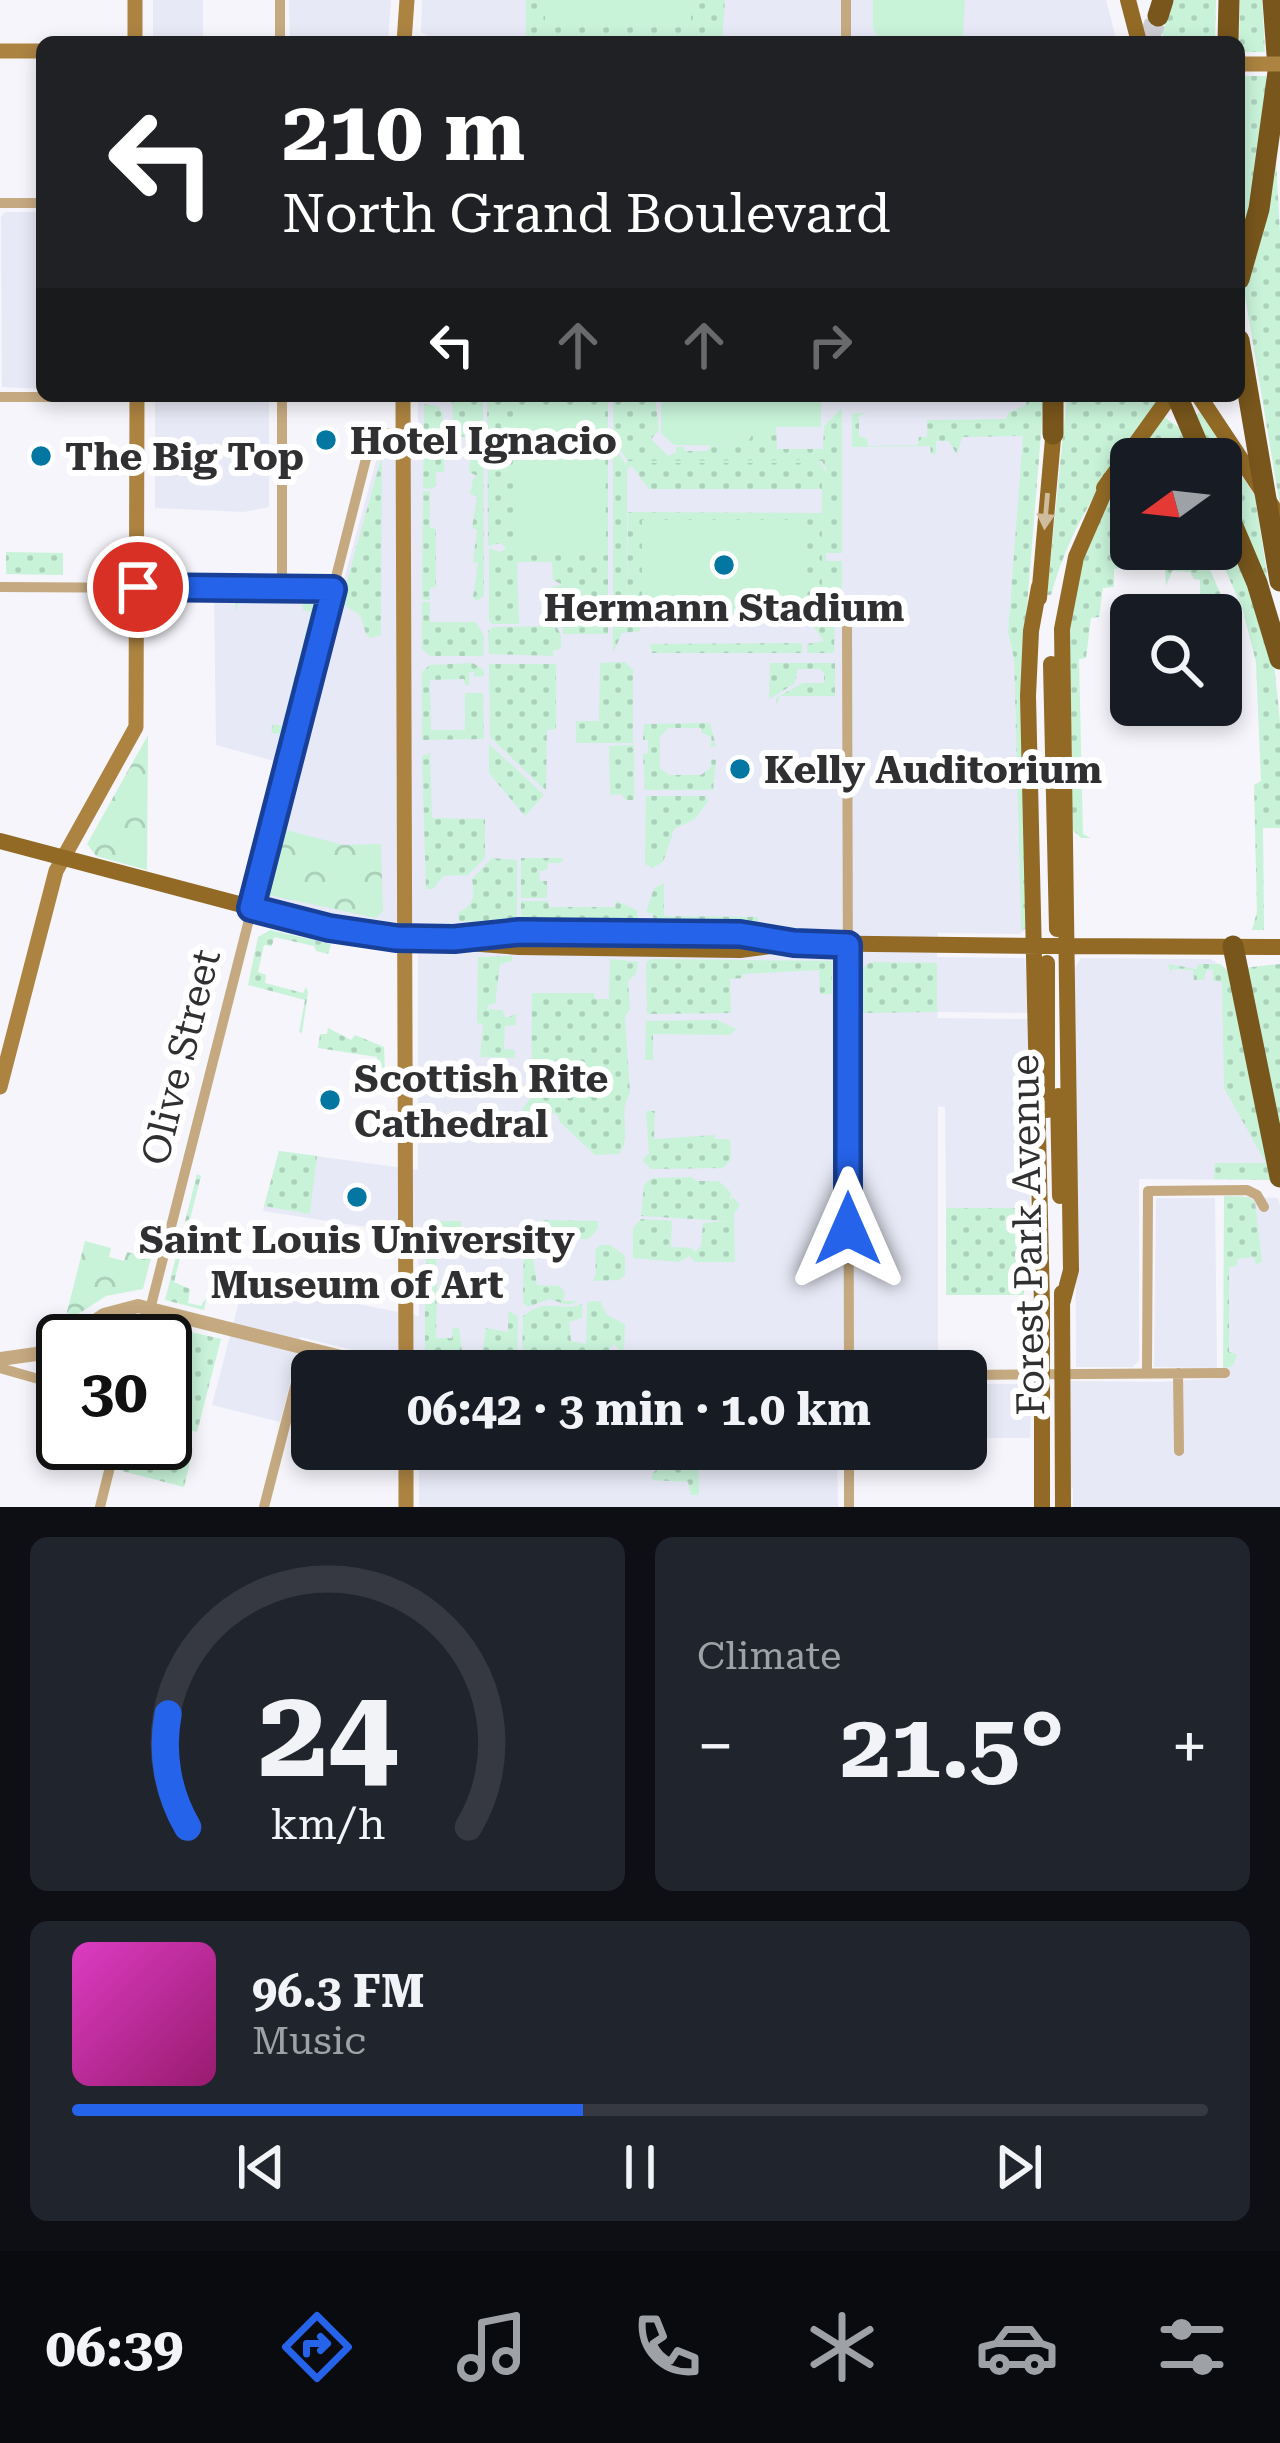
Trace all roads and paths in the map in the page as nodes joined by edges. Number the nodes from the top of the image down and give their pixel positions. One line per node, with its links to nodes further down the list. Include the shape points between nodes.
1 (135, 0): 8 (main road)
2 (280, 0): 9 (street)
3 (407, 0): 10 (main road)
4 (846, 0): 11 (street)
5 (1128, 0): 12 (main road)
6 (1229, 0): 13 (highway)
7 (1273, 0): 17 (highway)
8 (135, 36)
9 (280, 36)
10 (404, 36)
11 (846, 36)
12 (1137, 36)
13 (1228, 36)
14 (0, 51): 15 (main road)
15 (36, 51)
16 (1245, 66): 17 (main road, bridge)
17 (1279, 77): 20 (highway)
18 (0, 203): 19 (street)
19 (36, 203)
20 (1245, 258)
21 (1245, 375): 35 (highway, bridge)
22 (0, 397): 23 (street)
23 (36, 397)
24 (137, 402): 37 (main road)
25 (282, 402): 38 (street)
26 (403, 402): 30 (main road)
27 (1056, 402): 31 (highway)
28 (1168, 402): 47 (main road, via 1110,479 1076,557 1062,629)
29 (1197, 408): 32 (highway); 33 (main road)
30 (402, 433): 39 (street, Olive Street, via 371,439); 45 (main road)
31 (1053, 434): 47 (main road, one-way to 47, via 1028,696)
32 (1201, 438)
33 (1280, 518)
34 (1242, 547): 41 (highway)
35 (1280, 580)
36 (0, 587): 37 (street)
37 (138, 587): 38 (street); 43 (main road, via 134,736)
38 (282, 588): 39 (street)
39 (333, 589): 44 (street, Olive Street)
40 (847, 620): 46 (street)
41 (1280, 659)
42 (0, 841): 43 (main road)
43 (64, 857): 44 (main road); 50 (main road)
44 (251, 908): 45 (main road); 53 (street, Olive Street)
45 (405, 938): 46 (main road, via 740,934); 58 (main road)
46 (848, 945): 47 (main road); 59 (street)
47 (1052, 946): 48 (main road); 62 (main road, Forest Park Avenue, via 1071,1270 1062,1304); 66 (main road, Forest Park Avenue)
48 (1233, 946): 49 (main road); 51 (highway)
49 (1280, 947)
50 (0, 1087)
51 (1280, 1177)
52 (1264, 1207): 63 (street, via 1247,1190 1148,1191)
53 (151, 1309): 54 (street); 55 (street, Olive Street); 56 (street)
54 (108, 1314)
55 (150, 1314)
56 (305, 1348): 57 (street); 74 (street)
57 (313, 1350)
58 (401, 1350)
59 (849, 1350)
60 (36, 1354): 61 (street)
61 (0, 1364): 68 (street)
62 (1063, 1373): 63 (street); 66 (street); 78 (main road, Forest Park Avenue)
63 (1147, 1373): 64 (street)
64 (1178, 1373): 65 (street); 69 (street)
65 (1226, 1373)
66 (1042, 1374): 67 (street); 77 (main road, Forest Park Avenue)
67 (987, 1375)
68 (36, 1378)
69 (1179, 1451)
70 (109, 1470): 73 (street)
71 (406, 1470): 75 (main road)
72 (849, 1470): 76 (street)
73 (100, 1507)
74 (264, 1507)
75 (406, 1507)
76 (849, 1507)
77 (1042, 1507)
78 (1063, 1507)

